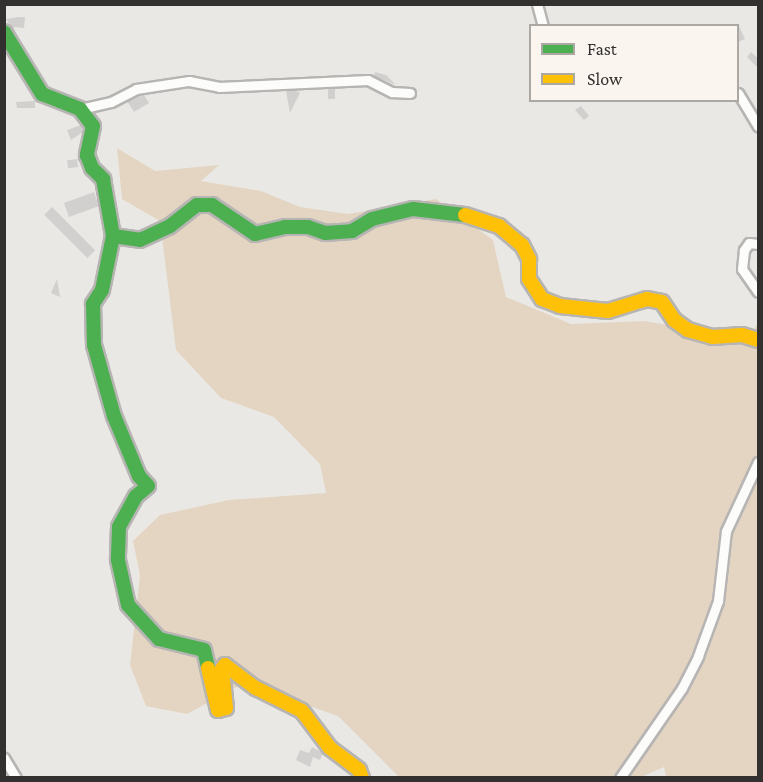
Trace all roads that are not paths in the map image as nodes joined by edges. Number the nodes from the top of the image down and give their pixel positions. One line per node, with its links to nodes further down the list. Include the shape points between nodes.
1 (537, 4): 2 (street)
2 (542, 24)
3 (4, 32): 6 (street, via 42,94)
4 (410, 93): 6 (street, via 392,92 368,80 219,87 189,81 136,89 111,102)
5 (739, 95): 7 (street)
6 (80, 109): 8 (street, via 93,126 87,155 92,168 103,179)
7 (759, 126)
8 (113, 236): 11 (street, via 140,240 170,226 197,205 212,205 255,234 285,227 308,227 325,233 352,231 372,219 413,209 453,211 499,225 522,245 530,259 529,279 542,299 560,306 608,311 647,298 662,302 674,320 688,330 712,337 742,335); 15 (street, via 107,272 91,319 114,416 139,476 148,486 136,496 119,527 118,560 128,604 144,627 159,639 204,650 218,710 226,708 222,669 225,665 256,688 302,711 330,748 359,770)
9 (759, 244): 10 (street, via 749,243 744,250 742,268)
10 (759, 292)
11 (759, 340)
12 (759, 462): 16 (street, via 726,531 718,601 698,656 682,688)
13 (4, 758): 14 (street)
14 (16, 777)
15 (362, 777)
16 (620, 777)

